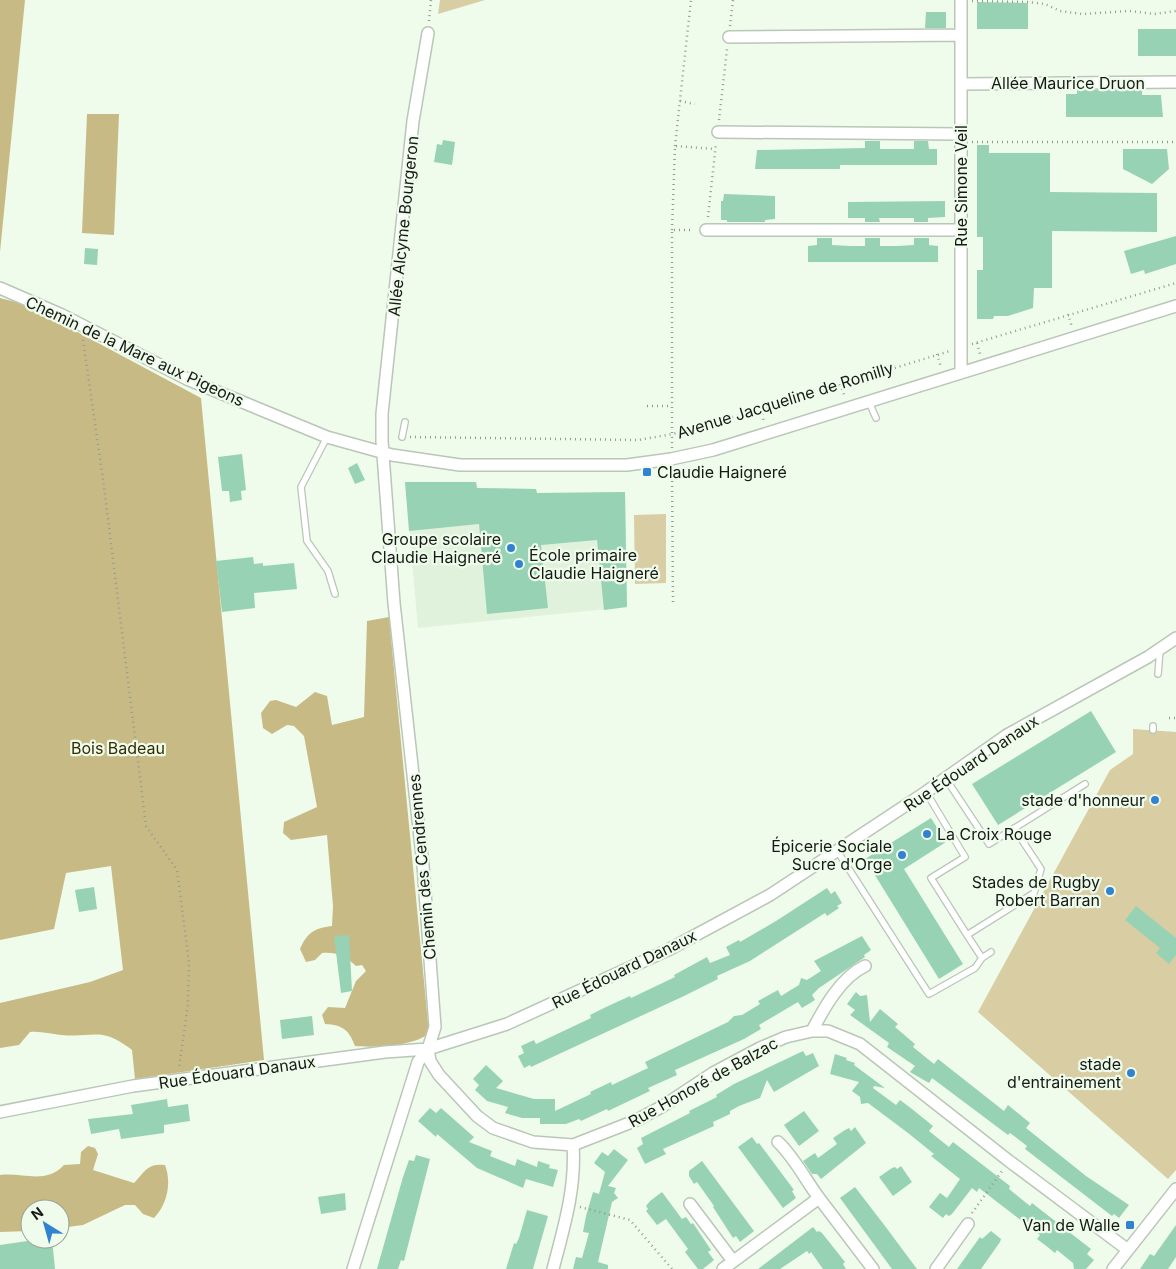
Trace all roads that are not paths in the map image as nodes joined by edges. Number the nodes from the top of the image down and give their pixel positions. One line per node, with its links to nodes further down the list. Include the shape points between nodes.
1 (961, 1): 3 (street, Rue Simone Veil)
2 (428, 33): 19 (street, Allée Alcyme Bourgeron, via 413,121 382,414)
3 (961, 35): 4 (street); 6 (street, Rue Simone Veil)
4 (729, 37)
5 (1176, 82): 6 (street, Allée Maurice Druon)
6 (961, 84): 8 (street, Rue Simone Veil)
7 (718, 132): 8 (street)
8 (961, 138): 10 (street, Rue Simone Veil)
9 (706, 230): 10 (street)
10 (961, 230): 13 (street, Rue Simone Veil)
11 (0, 288): 17 (street, Chemin de la Mare aux Pigeons, via 190,380)
12 (1176, 306): 13 (street, Avenue Jacqueline de Romilly)
13 (961, 372): 14 (street, Avenue Jacqueline de Romilly)
14 (869, 402): 15 (lane); 19 (street, Avenue Jacqueline de Romilly, via 713,450 627,465 460,465 424,462)
15 (876, 418)
16 (405, 422): 18 (lane)
17 (327, 437): 19 (street, Chemin de la Mare aux Pigeons); 20 (lane, via 301,487 307,541 328,571)
18 (402, 437)
19 (383, 452): 34 (street, Chemin des Cendrennes, via 394,603 433,991 434,1027)
20 (335, 594)
21 (1176, 638): 22 (street, Rue Édouard Danaux)
22 (1160, 650): 23 (lane); 24 (street, Rue Édouard Danaux, via 1007,735)
23 (1158, 674)
24 (946, 779): 26 (street, Rue Édouard Danaux); 27 (lane, via 989,844)
25 (1085, 784): 27 (lane)
26 (926, 792): 28 (street, Rue Édouard Danaux); 29 (lane, via 965,857 931,878)
27 (1014, 828): 29 (lane, via 1041,870 1034,893)
28 (838, 852): 31 (lane, via 929,994 975,968); 34 (street, Rue Édouard Danaux, via 770,896 668,950 507,1024)
29 (967, 935): 31 (lane)
30 (991, 952): 31 (lane)
31 (982, 958)
32 (865, 966): 33 (street, via 853,971 822,1011)
33 (812, 1031): 37 (street, Rue Honoré de Balzac, via 760,1048 637,1120); 42 (street, Rue Honoré de Balzac, via 828,1031 860,1044)
34 (428, 1049): 35 (street, Rue Édouard Danaux, via 133,1086); 37 (street, Rue Honoré de Balzac, via 430,1061 439,1075 477,1116 493,1128 533,1142); 44 (street, Chemin des Cendrennes, via 418,1062)
35 (0, 1112)
36 (778, 1142): 39 (street, via 790,1153)
37 (573, 1145): 45 (street, via 570,1205)
38 (1176, 1189): 42 (street)
39 (819, 1198): 43 (street); 47 (street)
40 (690, 1204): 43 (street)
41 (968, 1224): 48 (street)
42 (1128, 1250): 49 (street)
43 (733, 1261): 46 (street)
44 (353, 1269)
45 (553, 1269)
46 (723, 1269)
47 (873, 1269)
48 (936, 1269)
49 (1113, 1269)

